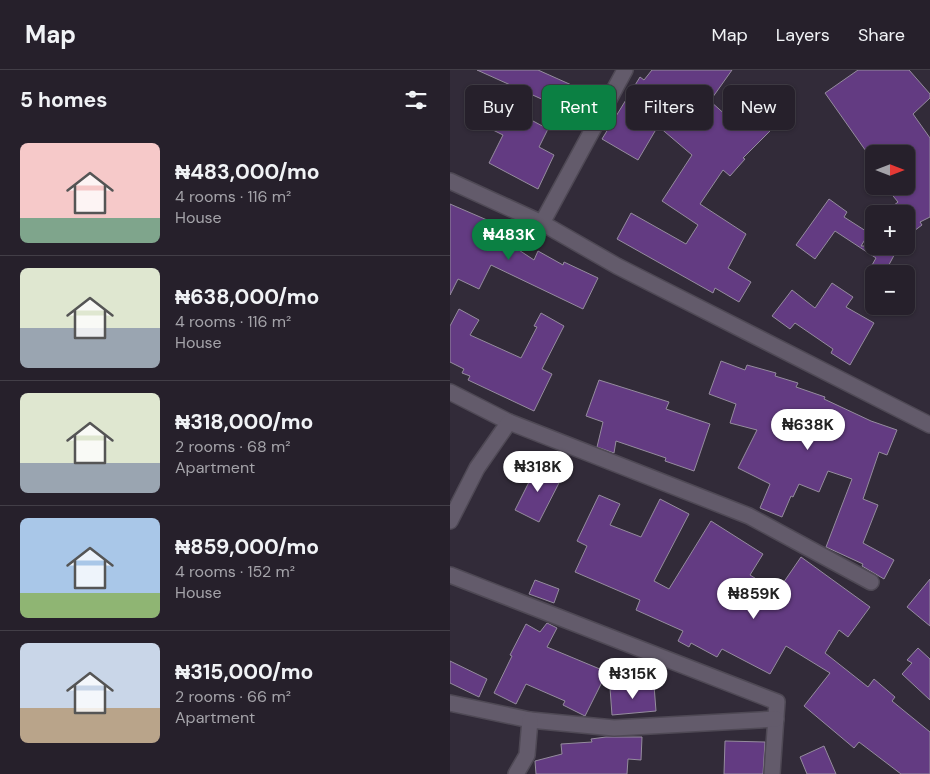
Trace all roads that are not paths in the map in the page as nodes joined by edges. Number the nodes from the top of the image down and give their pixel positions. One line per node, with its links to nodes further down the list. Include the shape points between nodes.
1 (625, 70): 3 (street)
2 (450, 181): 3 (street)
3 (542, 223): 6 (street, via 618,266)
4 (450, 392): 5 (street)
5 (509, 422): 7 (street, via 477,468); 9 (street, via 749,516)
6 (930, 425)
7 (450, 520)
8 (450, 575): 11 (street, via 777,702)
9 (872, 582)
10 (450, 702): 12 (street)
11 (776, 719): 12 (street, via 614,728); 14 (street)
12 (530, 720): 13 (street, via 527,755)
13 (516, 774)
14 (772, 774)

